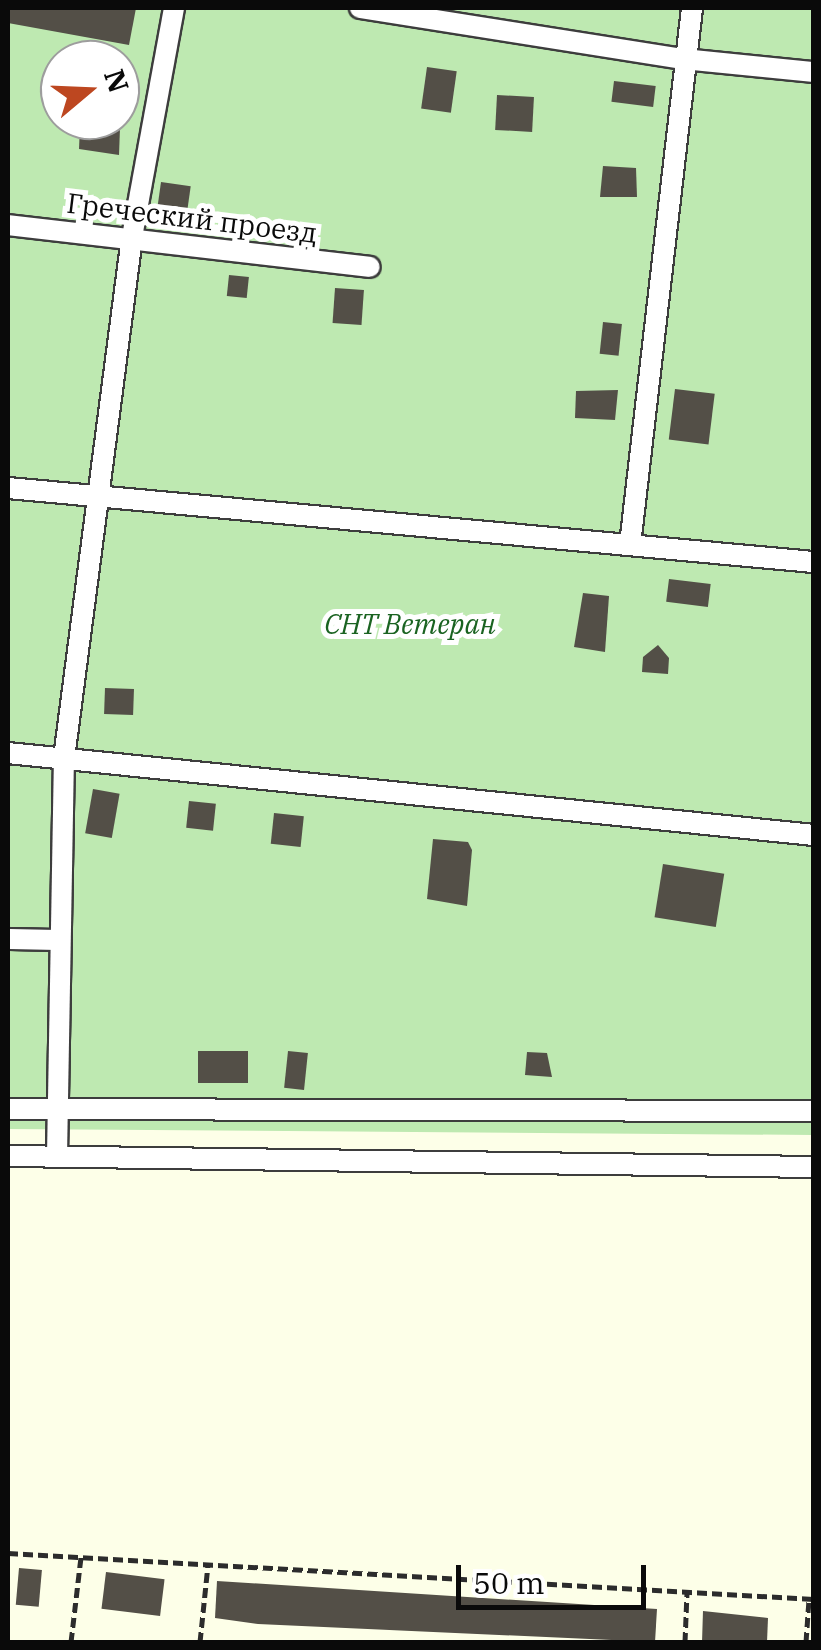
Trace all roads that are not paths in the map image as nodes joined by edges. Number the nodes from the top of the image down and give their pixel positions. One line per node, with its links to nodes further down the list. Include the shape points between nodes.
1 (174, 8): 7 (street)
2 (360, 8): 4 (street)
3 (692, 8): 4 (street)
4 (683, 59): 5 (street); 11 (street)
5 (814, 72)
6 (8, 225): 7 (street, Греческий проезд)
7 (132, 237): 8 (street, Греческий проезд); 10 (street)
8 (370, 267)
9 (8, 488): 10 (street)
10 (98, 496): 11 (street); 14 (street)
11 (630, 545): 12 (street)
12 (814, 562)
13 (8, 753): 14 (street)
14 (64, 758): 15 (street); 17 (street)
15 (814, 835)
16 (8, 939): 17 (street)
17 (59, 940): 19 (street)
18 (8, 1109): 19 (street)
19 (55, 1110): 20 (street); 22 (street)
20 (814, 1111)
21 (8, 1156): 22 (street)
22 (57, 1156): 23 (street)
23 (814, 1166)

